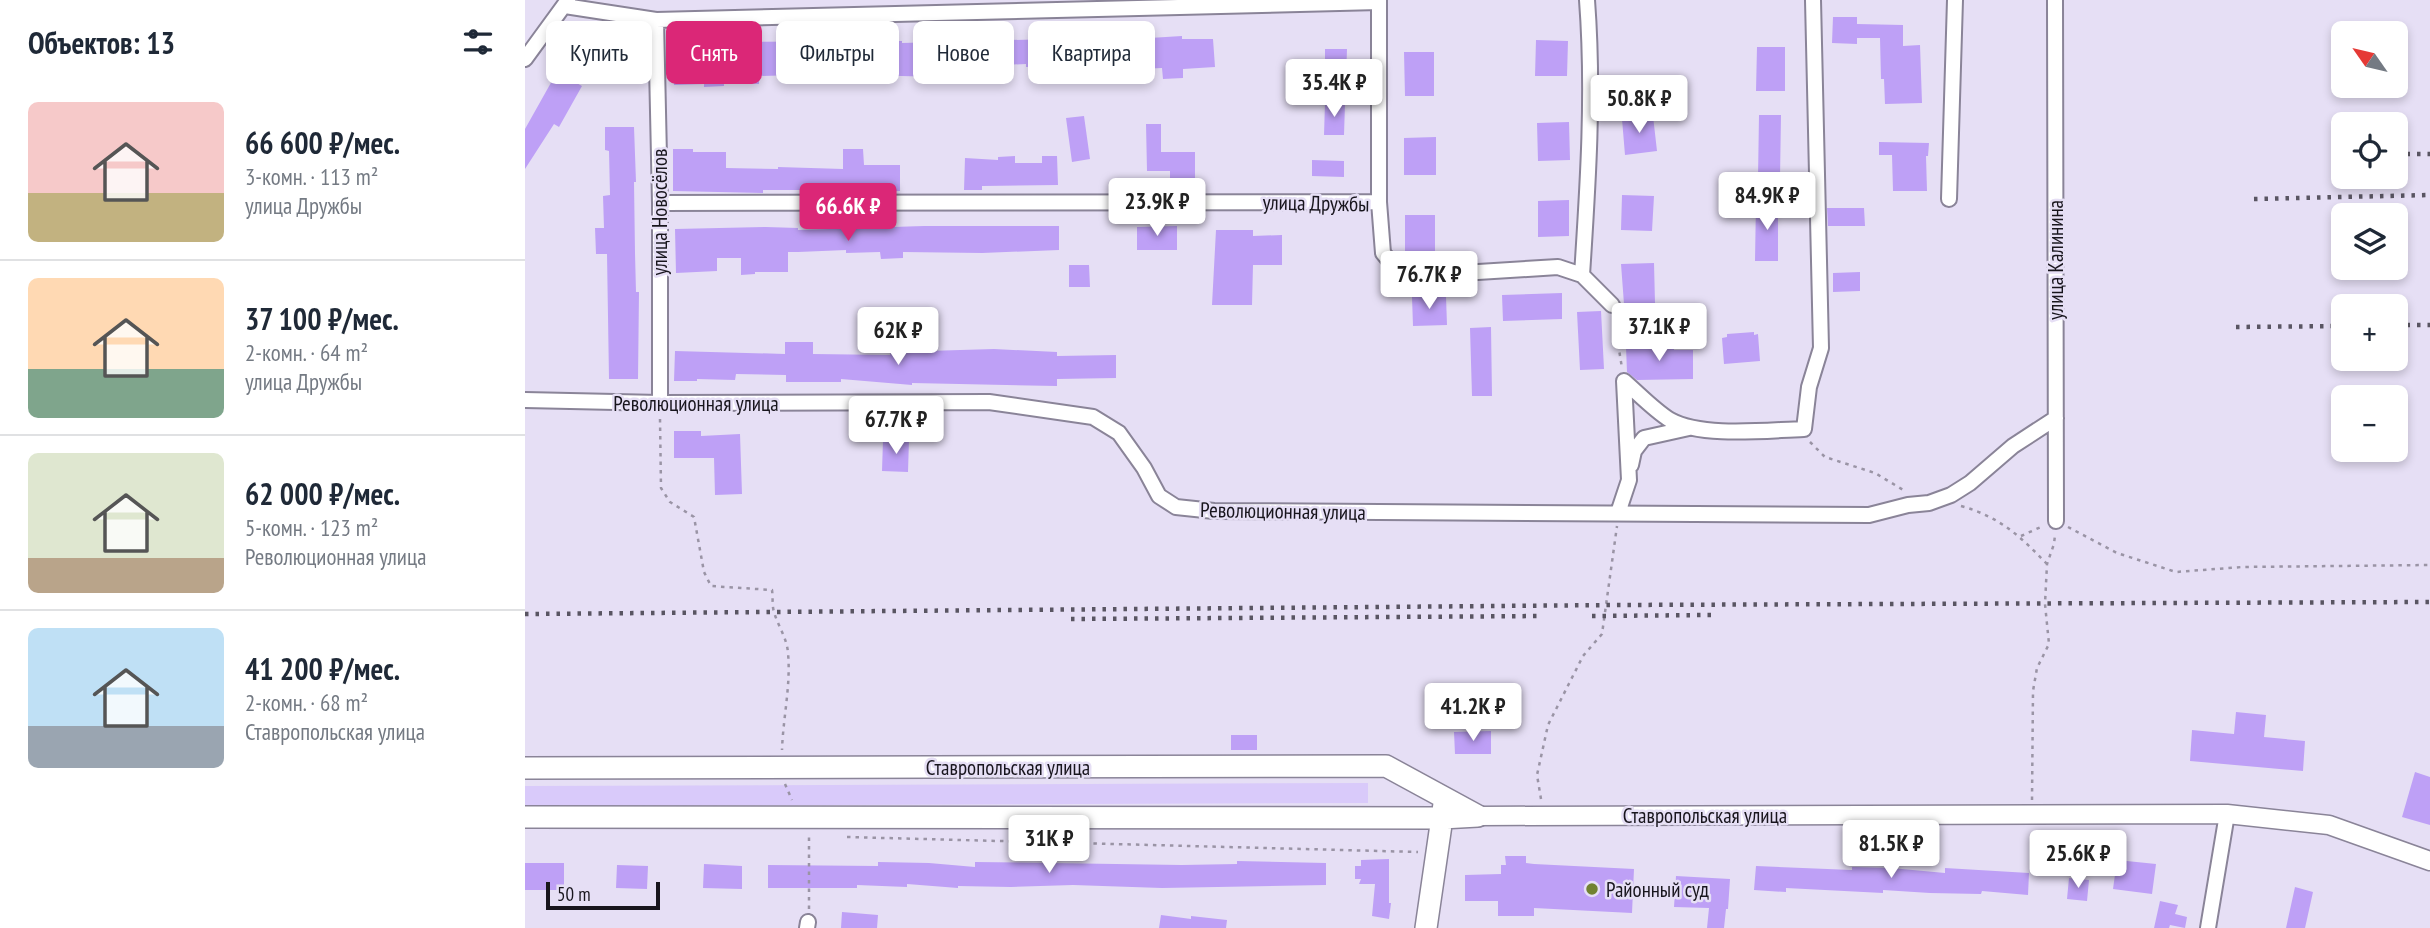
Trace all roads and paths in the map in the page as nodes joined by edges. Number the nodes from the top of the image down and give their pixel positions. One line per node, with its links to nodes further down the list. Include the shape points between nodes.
1 (1587, 0): 12 (street, via 1590,159)
2 (1813, 0): 18 (street, via 1821,348 1809,387 1804,429 1726,432)
3 (1955, 0): 9 (street)
4 (2055, 0): 17 (street, улица Калинина)
5 (1379, 1): 7 (street); 10 (street)
6 (567, 3): 7 (street); 8 (street)
7 (656, 20): 11 (street, улица Новосёлов)
8 (525, 60)
9 (1949, 198)
10 (1379, 202): 11 (street, улица Дружбы); 12 (street, улица Дружбы, via 1383,253 1397,270 1414,276 1558,267)
11 (660, 203): 16 (street, улица Новосёлов)
12 (1582, 275): 13 (street)
13 (1612, 305): 14 (path)
14 (1624, 382): 18 (street, via 1671,420); 19 (street)
15 (525, 401): 16 (street, Революционная улица)
16 (660, 403): 20 (street, Революционная улица, via 989,402 1093,417 1119,433 1159,496 1176,508); 25 (path, via 661,488 670,502 694,517 711,586 772,590 774,612 788,650)
17 (2056, 418): 20 (street, Революционная улица, via 2013,446 1969,484 1929,503 1869,515); 21 (street, улица Калинина)
18 (1693, 427): 19 (street, via 1644,438 1634,452)
19 (1629, 481): 20 (street)
20 (1618, 513): 30 (path, via 1602,634 1583,656 1549,724 1537,775)
21 (2056, 521): 22 (path); 23 (path, via 2117,553 2176,572); 27 (path, via 2047,564 2049,643 2033,691)
22 (2021, 536)
23 (2430, 565)
24 (525, 768): 25 (main road, Ставропольская улица)
25 (782, 768): 26 (main road, Ставропольская улица, via 1386,766); 32 (path)
26 (1443, 809): 29 (main road, Ставропольская улица); 32 (main road, Ставропольская улица); 34 (main road)
27 (2031, 813): 28 (street, Ставропольская улица); 30 (street, Ставропольская улица)
28 (2227, 814): 35 (street, Ставропольская улица, via 2329,825); 38 (street)
29 (1478, 816): 30 (street, Ставропольская улица)
30 (1545, 816)
31 (525, 817): 32 (main road, Ставропольская улица)
32 (800, 818): 36 (path, via 809,836)
33 (837, 837): 34 (path)
34 (1438, 853): 37 (main road)
35 (2430, 861)
36 (808, 925)
37 (1429, 926)
38 (2207, 928)

